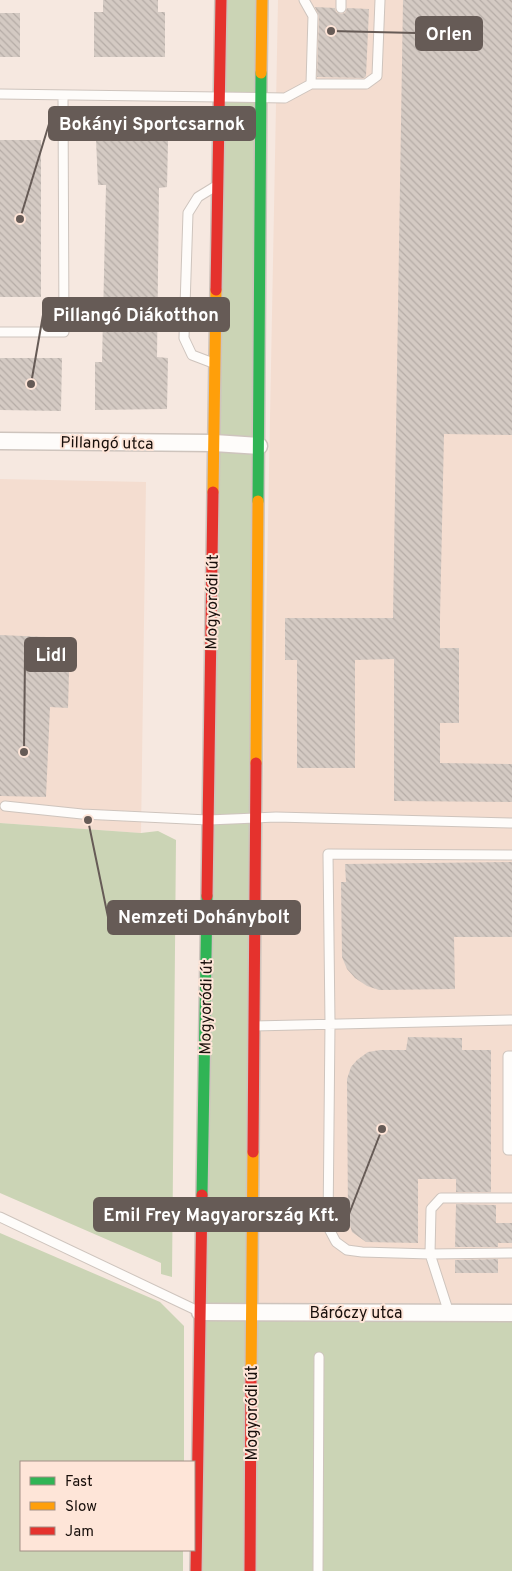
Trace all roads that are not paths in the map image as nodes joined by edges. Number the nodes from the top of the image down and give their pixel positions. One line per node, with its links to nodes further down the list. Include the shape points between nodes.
1 (221, 0): 8 (street, Mogyoródi út)
2 (262, 0): 9 (street, Mogyoródi út)
3 (304, 0): 5 (lane, via 313,16)
4 (380, 0): 5 (lane, via 377,76 366,84 339,81)
5 (311, 84): 9 (lane, via 285,98)
6 (0, 94): 7 (lane)
7 (63, 95): 8 (lane); 11 (lane, via 64,332)
8 (219, 96): 9 (lane); 10 (street, Mogyoródi út)
9 (262, 99): 15 (street, Mogyoródi út)
10 (218, 185): 12 (street, Mogyoródi út); 12 (lane, via 198,197 188,213 184,338 192,356)
11 (0, 332)
12 (215, 364): 14 (street, Mogyoródi út)
13 (0, 441): 14 (street, Pillangó utca)
14 (214, 443): 15 (street); 18 (street, Mogyoródi út)
15 (259, 446): 17 (street, Mogyoródi út)
16 (5, 806): 18 (lane, via 82,814)
17 (256, 819): 18 (lane); 19 (lane); 23 (street, Mogyoródi út)
18 (208, 820): 30 (street, Mogyoródi út)
19 (512, 823)
20 (512, 855): 22 (lane, via 328,854)
21 (512, 1020): 22 (lane)
22 (330, 1023): 23 (lane); 28 (lane, via 328,1227 336,1242 348,1250)
23 (254, 1026): 31 (street, Mogyoródi út)
24 (512, 1056): 25 (lane, via 508,1056 508,1150)
25 (512, 1150)
26 (512, 1198): 28 (lane, via 441,1198 431,1209)
27 (0, 1217): 30 (lane)
28 (430, 1254): 29 (lane); 32 (lane)
29 (512, 1254)
30 (200, 1312): 31 (street, Báróczy utca); 35 (street, Mogyoródi út)
31 (252, 1312): 32 (street, Báróczy utca); 36 (street, Mogyoródi út)
32 (449, 1312): 33 (street, Báróczy utca)
33 (512, 1313)
34 (319, 1358): 37 (lane)
35 (196, 1571)
36 (250, 1571)
37 (318, 1571)

